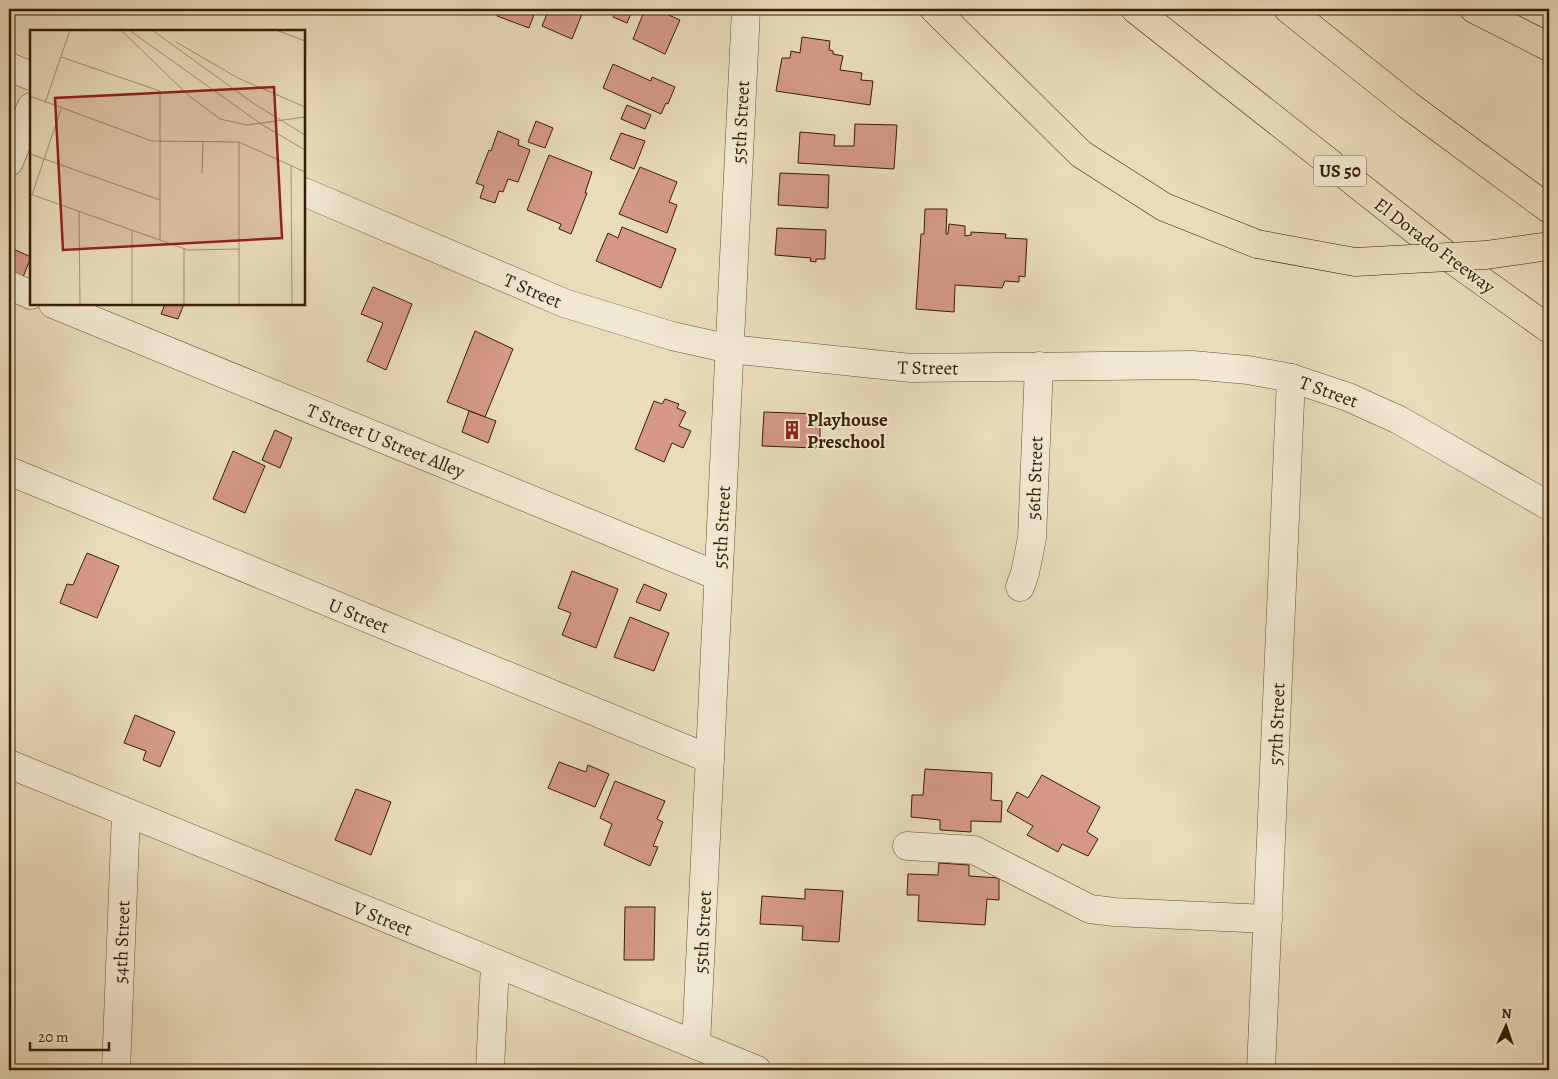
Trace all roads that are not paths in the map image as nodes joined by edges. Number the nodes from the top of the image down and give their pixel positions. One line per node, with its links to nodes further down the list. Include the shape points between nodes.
1 (746, 9): 18 (street, 55th Street)
2 (934, 9): 13 (highway, bridge, via 1081,154 1164,207 1257,244 1355,262 1486,255)
3 (1135, 9): 17 (highway, El Dorado Freeway / US 50, via 1454,261)
4 (1288, 9): 12 (highway, via 1408,105)
5 (1474, 9): 6 (highway)
6 (1549, 47)
7 (9, 67): 8 (street)
8 (30, 76)
9 (30, 110): 10 (street)
10 (9, 162)
11 (305, 192): 18 (street, T Street, via 564,303 672,336)
12 (1549, 209)
13 (1549, 246)
14 (9, 286): 15 (street)
15 (30, 295)
16 (55, 305): 23 (street, T Street U Street Alley)
17 (1549, 329)
18 (730, 349): 19 (street, T Street, via 911,368); 23 (street, 55th Street)
19 (1039, 366): 20 (street, T Street, via 1192,364); 24 (street, 56th Street, via 1032,538)
20 (1291, 378): 22 (street, T Street, via 1348,397 1399,420); 29 (street, 57th Street)
21 (9, 471): 25 (street, U Street)
22 (1549, 506)
23 (718, 576): 25 (street, 55th Street)
24 (1020, 587)
25 (710, 759): 31 (street, 55th Street)
26 (9, 764): 27 (street, V Street)
27 (126, 813): 30 (street, V Street); 32 (street, 54th Street)
28 (907, 846): 29 (street, via 974,850 1090,909)
29 (1268, 919): 35 (street, 57th Street)
30 (495, 964): 31 (street, V Street); 33 (street)
31 (696, 1045): 34 (street, V Street)
32 (116, 1070)
33 (490, 1070)
34 (758, 1070)
35 (1261, 1070)

